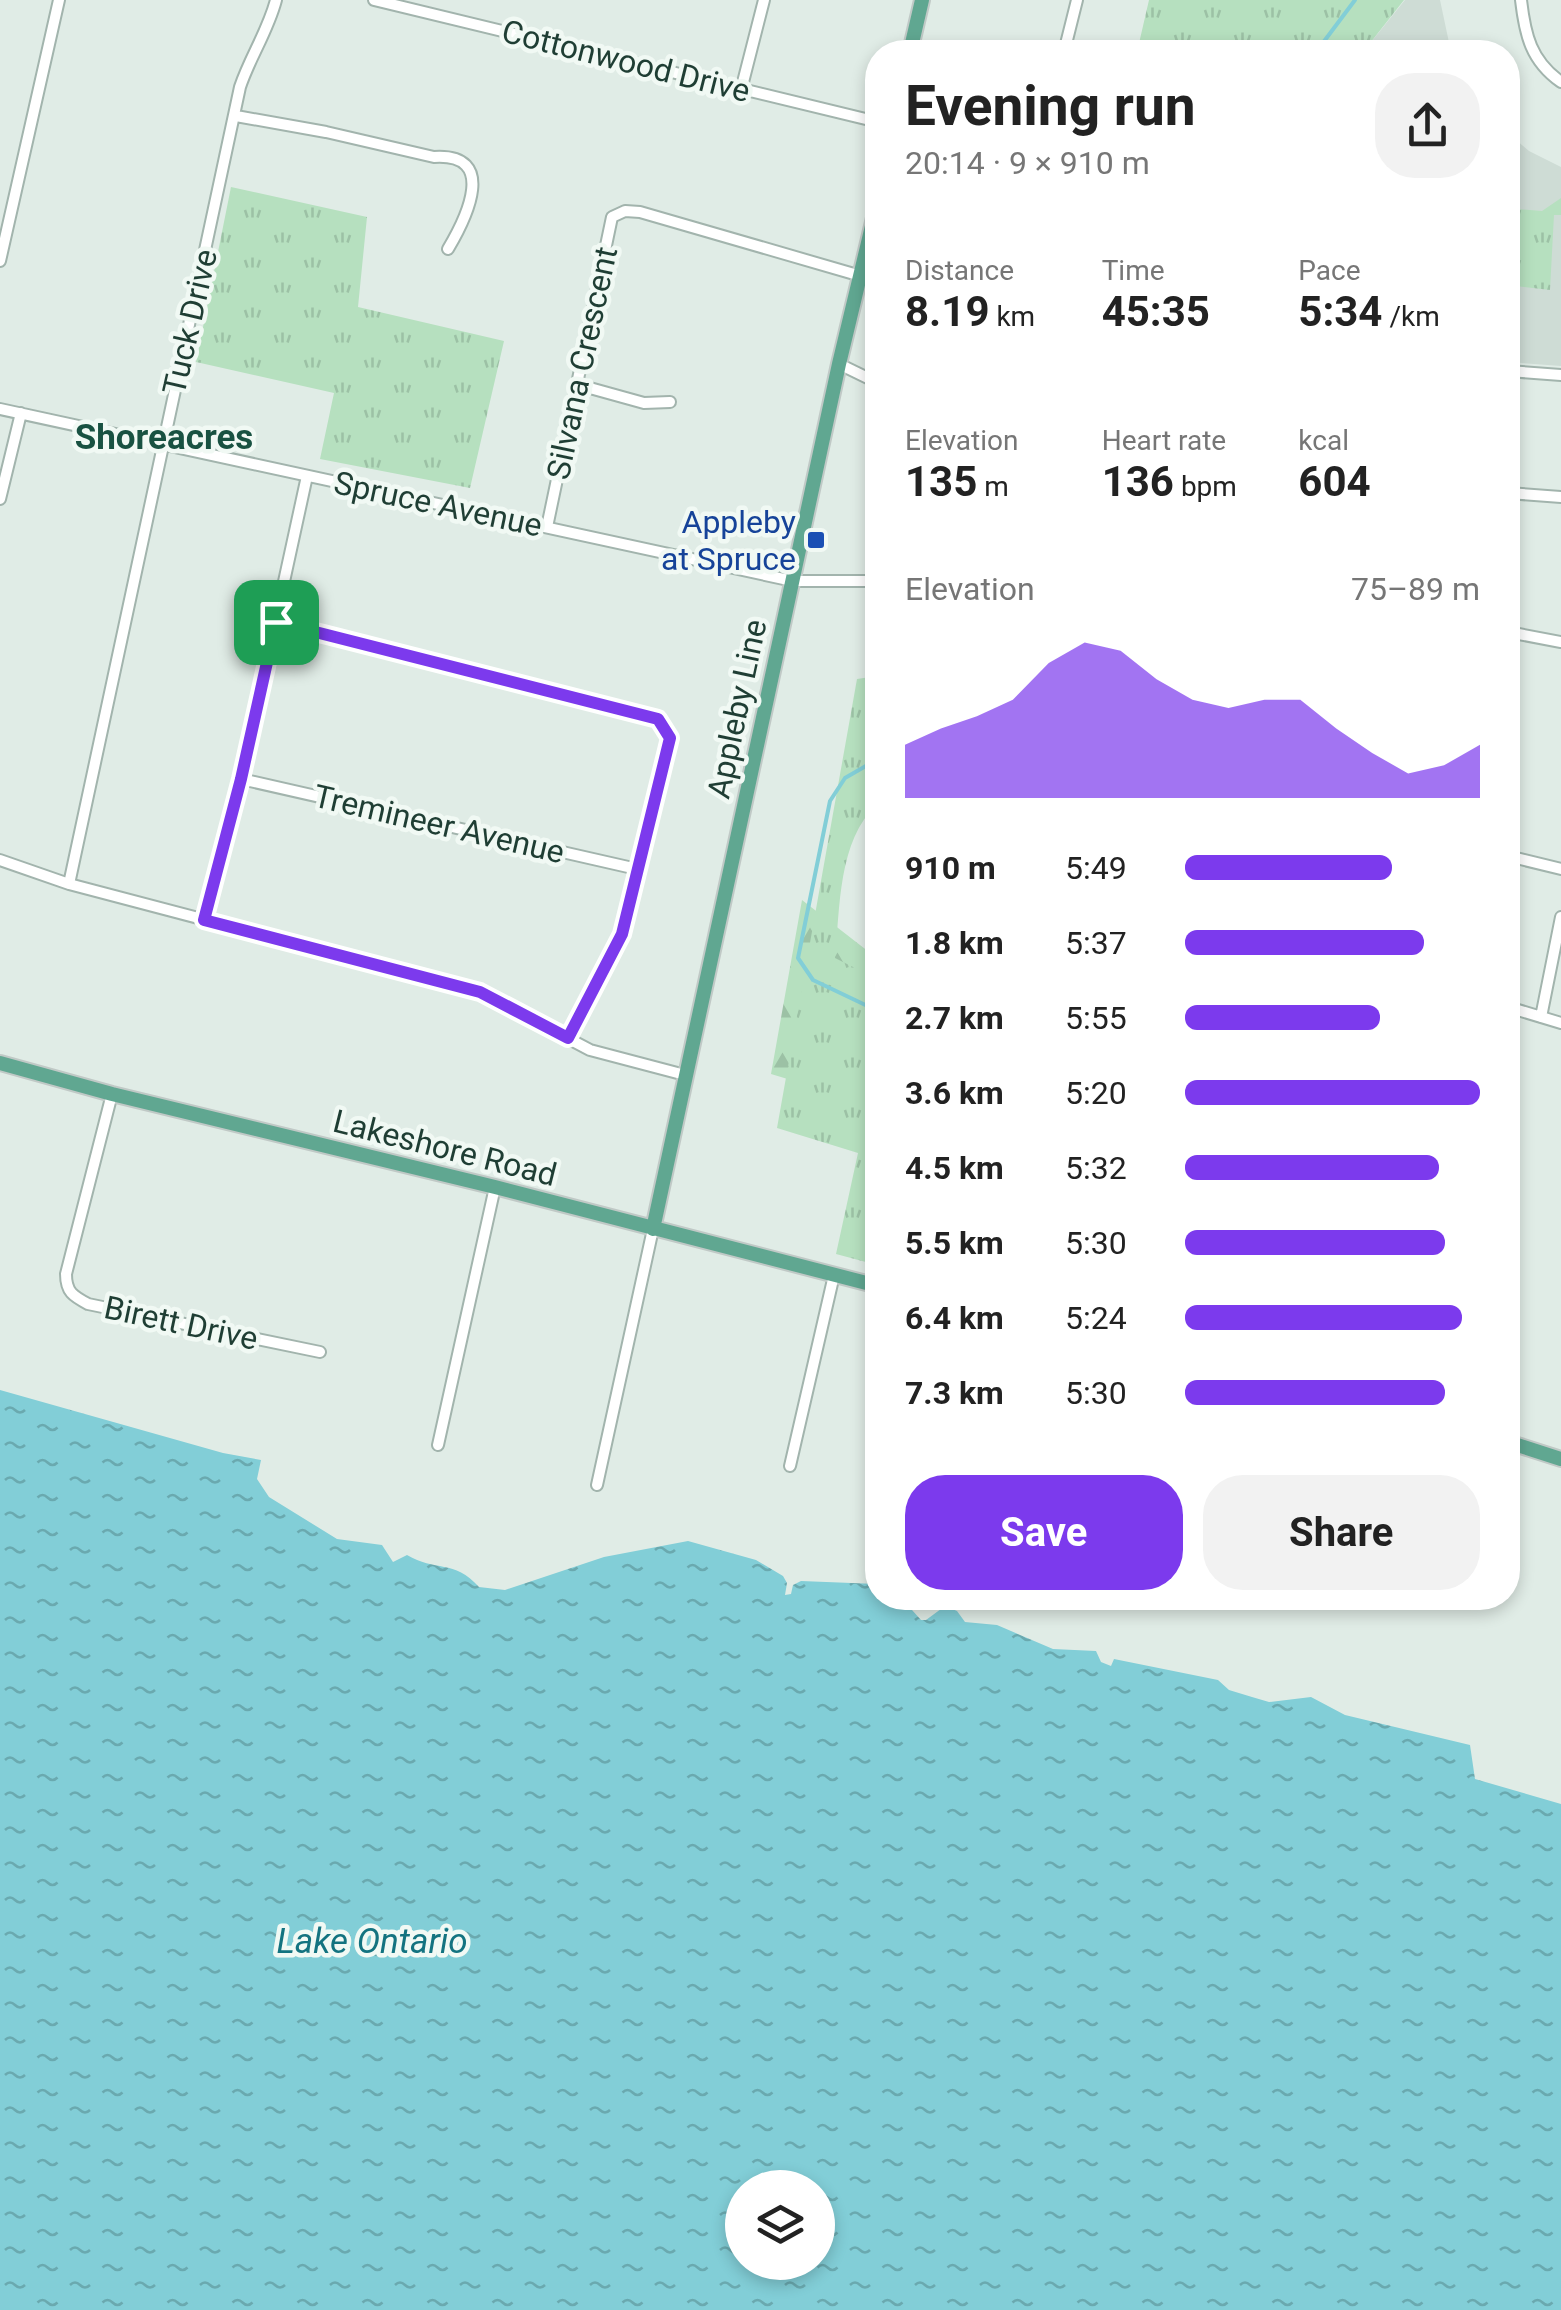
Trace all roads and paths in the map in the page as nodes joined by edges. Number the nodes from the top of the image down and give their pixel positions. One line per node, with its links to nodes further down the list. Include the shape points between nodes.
1 (59, 0): 16 (street)
2 (276, 0): 12 (street, Tuck Drive, via 244,74)
3 (374, 0): 11 (street, Cottonwood Drive)
4 (764, 0): 11 (street)
5 (922, 0): 8 (main road)
6 (1077, 0): 9 (street)
7 (1521, 0): 10 (street, via 1537,62)
8 (913, 40)
9 (1067, 40)
10 (1561, 82)
11 (741, 90): 13 (street, Cottonwood Drive)
12 (236, 116): 14 (street, via 466,162 473,187); 26 (street, Tuck Drive)
13 (865, 119)
14 (448, 249)
15 (865, 258): 17 (main road, Appleby Line)
16 (0, 261)
17 (861, 276): 18 (main road, Appleby Line); 22 (street, Silvana Crescent, via 625,211 612,217)
18 (839, 364): 21 (street); 32 (main road, Appleby Line)
19 (1520, 372): 20 (street)
20 (1561, 375)
21 (865, 377)
22 (579, 386): 23 (street, via 644,403); 31 (street, Silvana Crescent)
23 (670, 402)
24 (0, 409): 25 (street, Spruce Avenue)
25 (21, 413): 26 (street, Spruce Avenue); 30 (street)
26 (163, 444): 27 (street, Spruce Avenue); 42 (street, Tuck Drive)
27 (307, 476): 31 (street, Spruce Avenue); 34 (street)
28 (1520, 494): 29 (street)
29 (1561, 497)
30 (0, 499)
31 (547, 527): 32 (street, Spruce Avenue)
32 (793, 581): 33 (street, Spruce Avenue); 50 (main road, Appleby Line)
33 (865, 581)
34 (276, 622): 37 (street); 40 (street, via 658,719 670,738)
35 (1520, 634): 36 (street)
36 (1561, 642)
37 (241, 779): 40 (street, Tremineer Avenue); 44 (street)
38 (1520, 859): 41 (street)
39 (0, 860): 42 (street)
40 (636, 869): 48 (street, via 622,934)
41 (1561, 869)
42 (70, 884): 44 (street)
43 (1561, 917): 46 (street)
44 (204, 920): 48 (street, via 480,992)
45 (1520, 1010): 46 (street)
46 (1541, 1017): 47 (street)
47 (1561, 1023)
48 (568, 1038): 50 (street, via 602,1055)
49 (0, 1063): 51 (main road, Lakeshore Road)
50 (685, 1076): 53 (main road, Appleby Line)
51 (112, 1094): 52 (main road, Lakeshore Road); 56 (street, Birett Drive, via 66,1274 72,1295 88,1304)
52 (495, 1187): 53 (main road, Lakeshore Road); 57 (street)
53 (653, 1229): 54 (main road, Lakeshore Road); 61 (street)
54 (834, 1275): 55 (main road, Lakeshore Road); 60 (street)
55 (865, 1283)
56 (320, 1352)
57 (438, 1445)
58 (1520, 1446): 59 (main road)
59 (1561, 1459)
60 (790, 1466)
61 (597, 1485)

